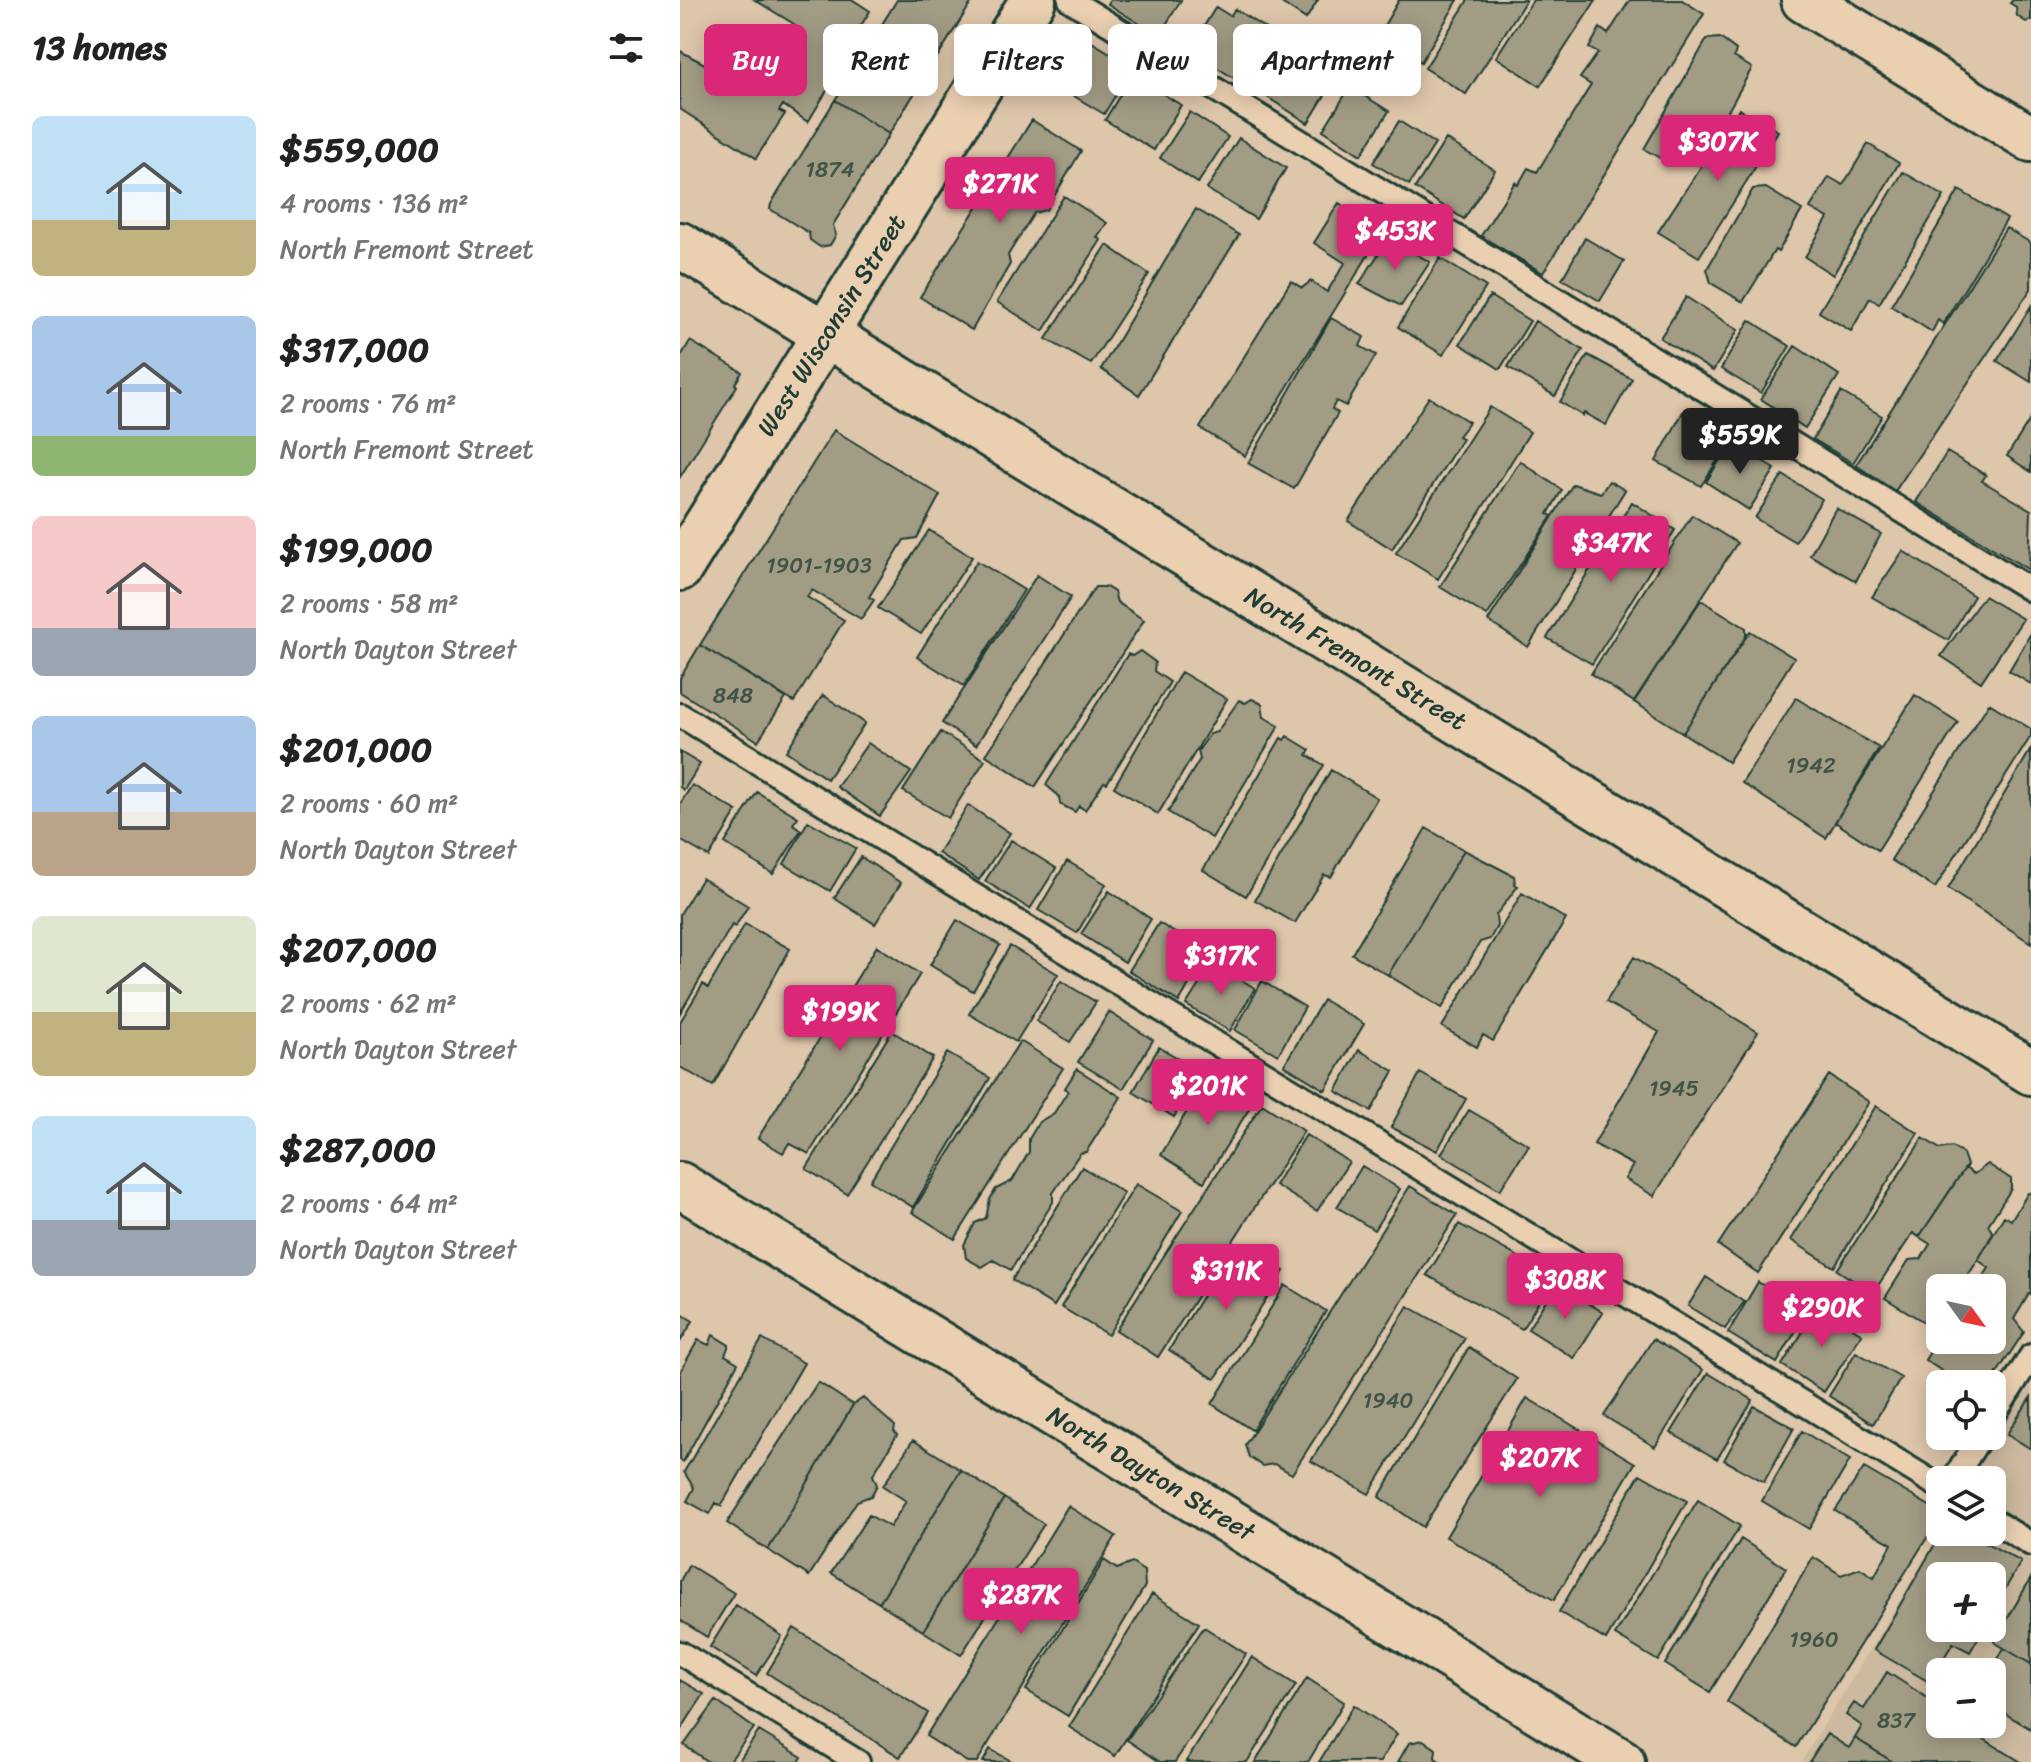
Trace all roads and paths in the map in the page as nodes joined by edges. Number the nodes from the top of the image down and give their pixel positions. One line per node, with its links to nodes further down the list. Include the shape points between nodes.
1 (1033, 0): 6 (street, West Wisconsin Street)
2 (1070, 0): 8 (lane)
3 (1804, 0): 4 (street)
4 (2031, 139)
5 (680, 245): 6 (street, North Fremont Street)
6 (826, 334): 7 (street, West Wisconsin Street); 10 (street, North Fremont Street)
7 (680, 568)
8 (2031, 590)
9 (680, 715): 14 (lane)
10 (2031, 1072)
11 (680, 1185): 19 (street, North Dayton Street)
12 (2031, 1356): 13 (lane)
13 (2006, 1396)
14 (1926, 1478)
15 (2006, 1529): 16 (lane)
16 (2031, 1544)
17 (680, 1653): 18 (lane)
18 (858, 1762)
19 (1622, 1762)

